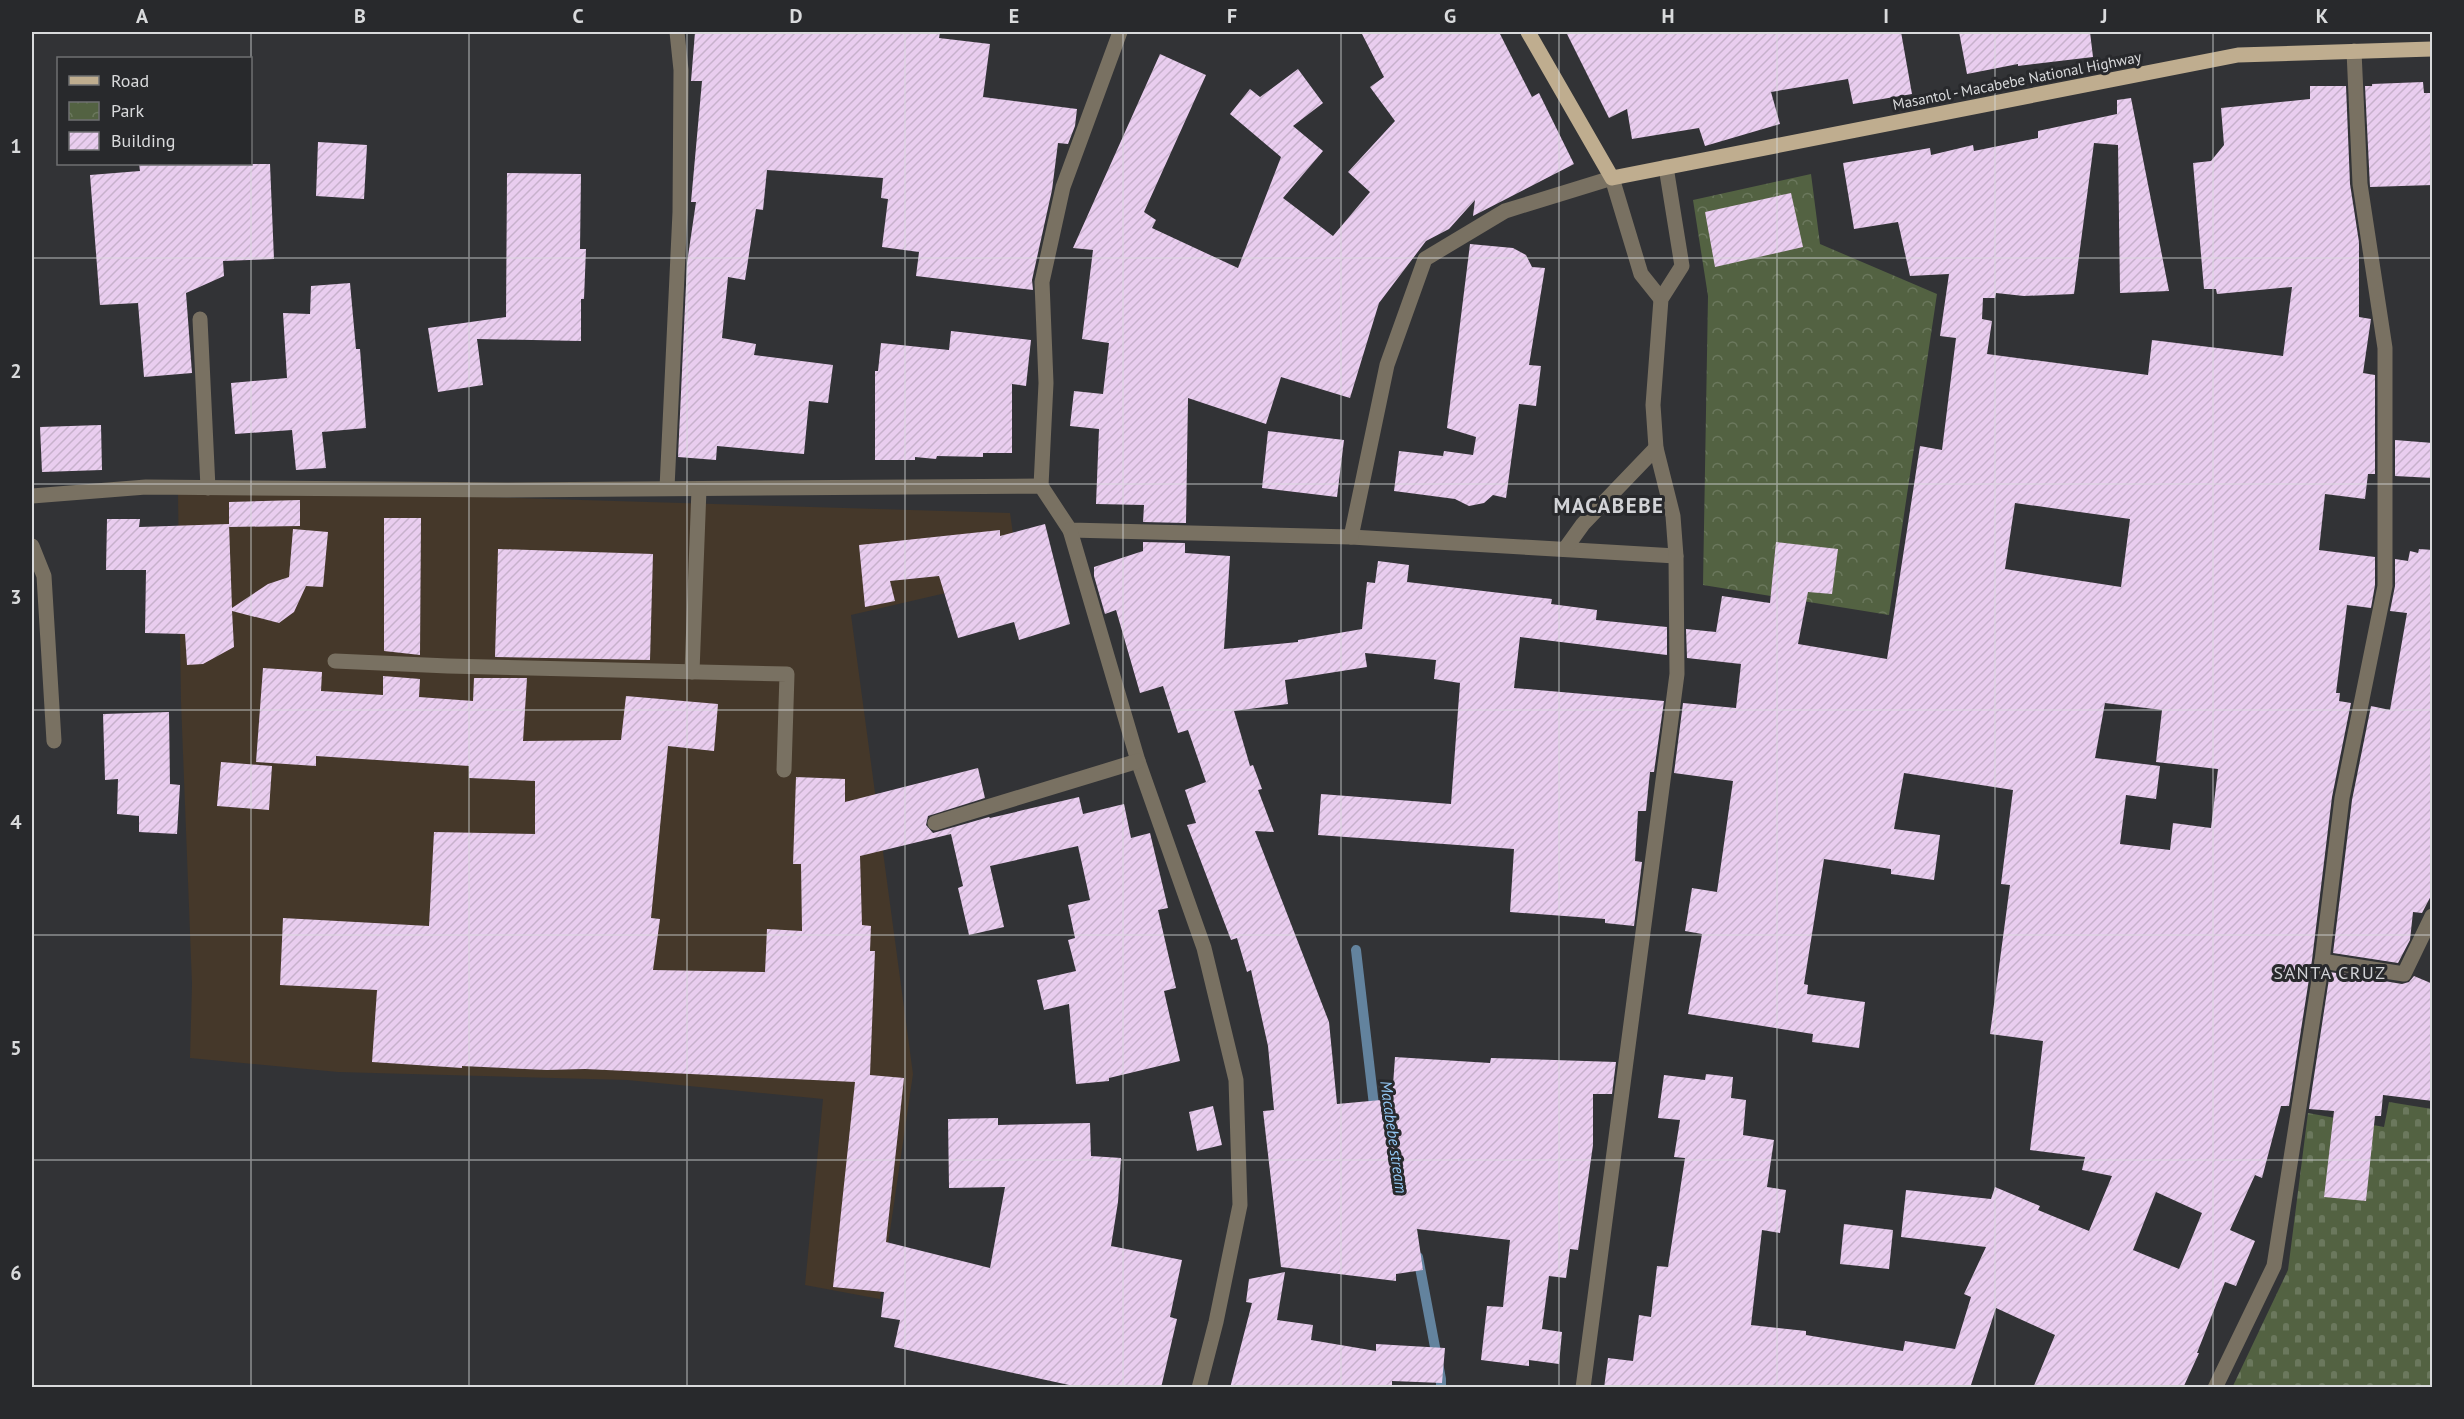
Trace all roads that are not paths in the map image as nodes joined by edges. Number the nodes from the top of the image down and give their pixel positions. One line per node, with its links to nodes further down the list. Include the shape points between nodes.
1 (677, 32): 13 (street, via 681,70 680,213)
2 (1120, 32): 11 (street, via 1063,187 1042,282 1046,383)
3 (1528, 32): 7 (main road)
4 (2433, 49): 5 (main road, Masantol - Macabebe National Highway)
5 (2354, 51): 6 (main road, Masantol - Macabebe National Highway, via 2238,56); 28 (street, via 2360,184 2385,348 2385,586 2342,798)
6 (1666, 167): 7 (main road, Masantol - Macabebe National Highway); 8 (street, via 1682,266)
7 (1612, 178): 8 (street, via 1641,274); 17 (street, via 1505,211 1425,258 1387,365)
8 (1661, 299): 10 (street, via 1653,405)
9 (200, 319): 12 (street)
10 (1656, 448): 19 (street, via 1583,524); 20 (street, via 1672,516)
11 (1041, 486): 14 (street); 16 (street)
12 (208, 488): 13 (street); 15 (street, via 146,487)
13 (668, 488): 14 (street)
14 (699, 489): 22 (street)
15 (32, 496)
16 (1070, 530): 17 (street); 24 (street)
17 (1351, 537): 19 (street)
18 (32, 546): 23 (street, via 44,576)
19 (1565, 549): 20 (street)
20 (1676, 556): 30 (street, via 1677,674)
21 (335, 662): 22 (street)
22 (692, 672): 25 (street, via 788,674)
23 (54, 741)
24 (1138, 761): 26 (street); 29 (street, via 1204,948 1236,1080 1240,1205)
25 (784, 770)
26 (934, 823)
27 (2433, 916): 28 (street, via 2404,974)
28 (2322, 962): 31 (street, via 2274,1266)
29 (1199, 1388)
30 (1583, 1388)
31 (2215, 1388)

